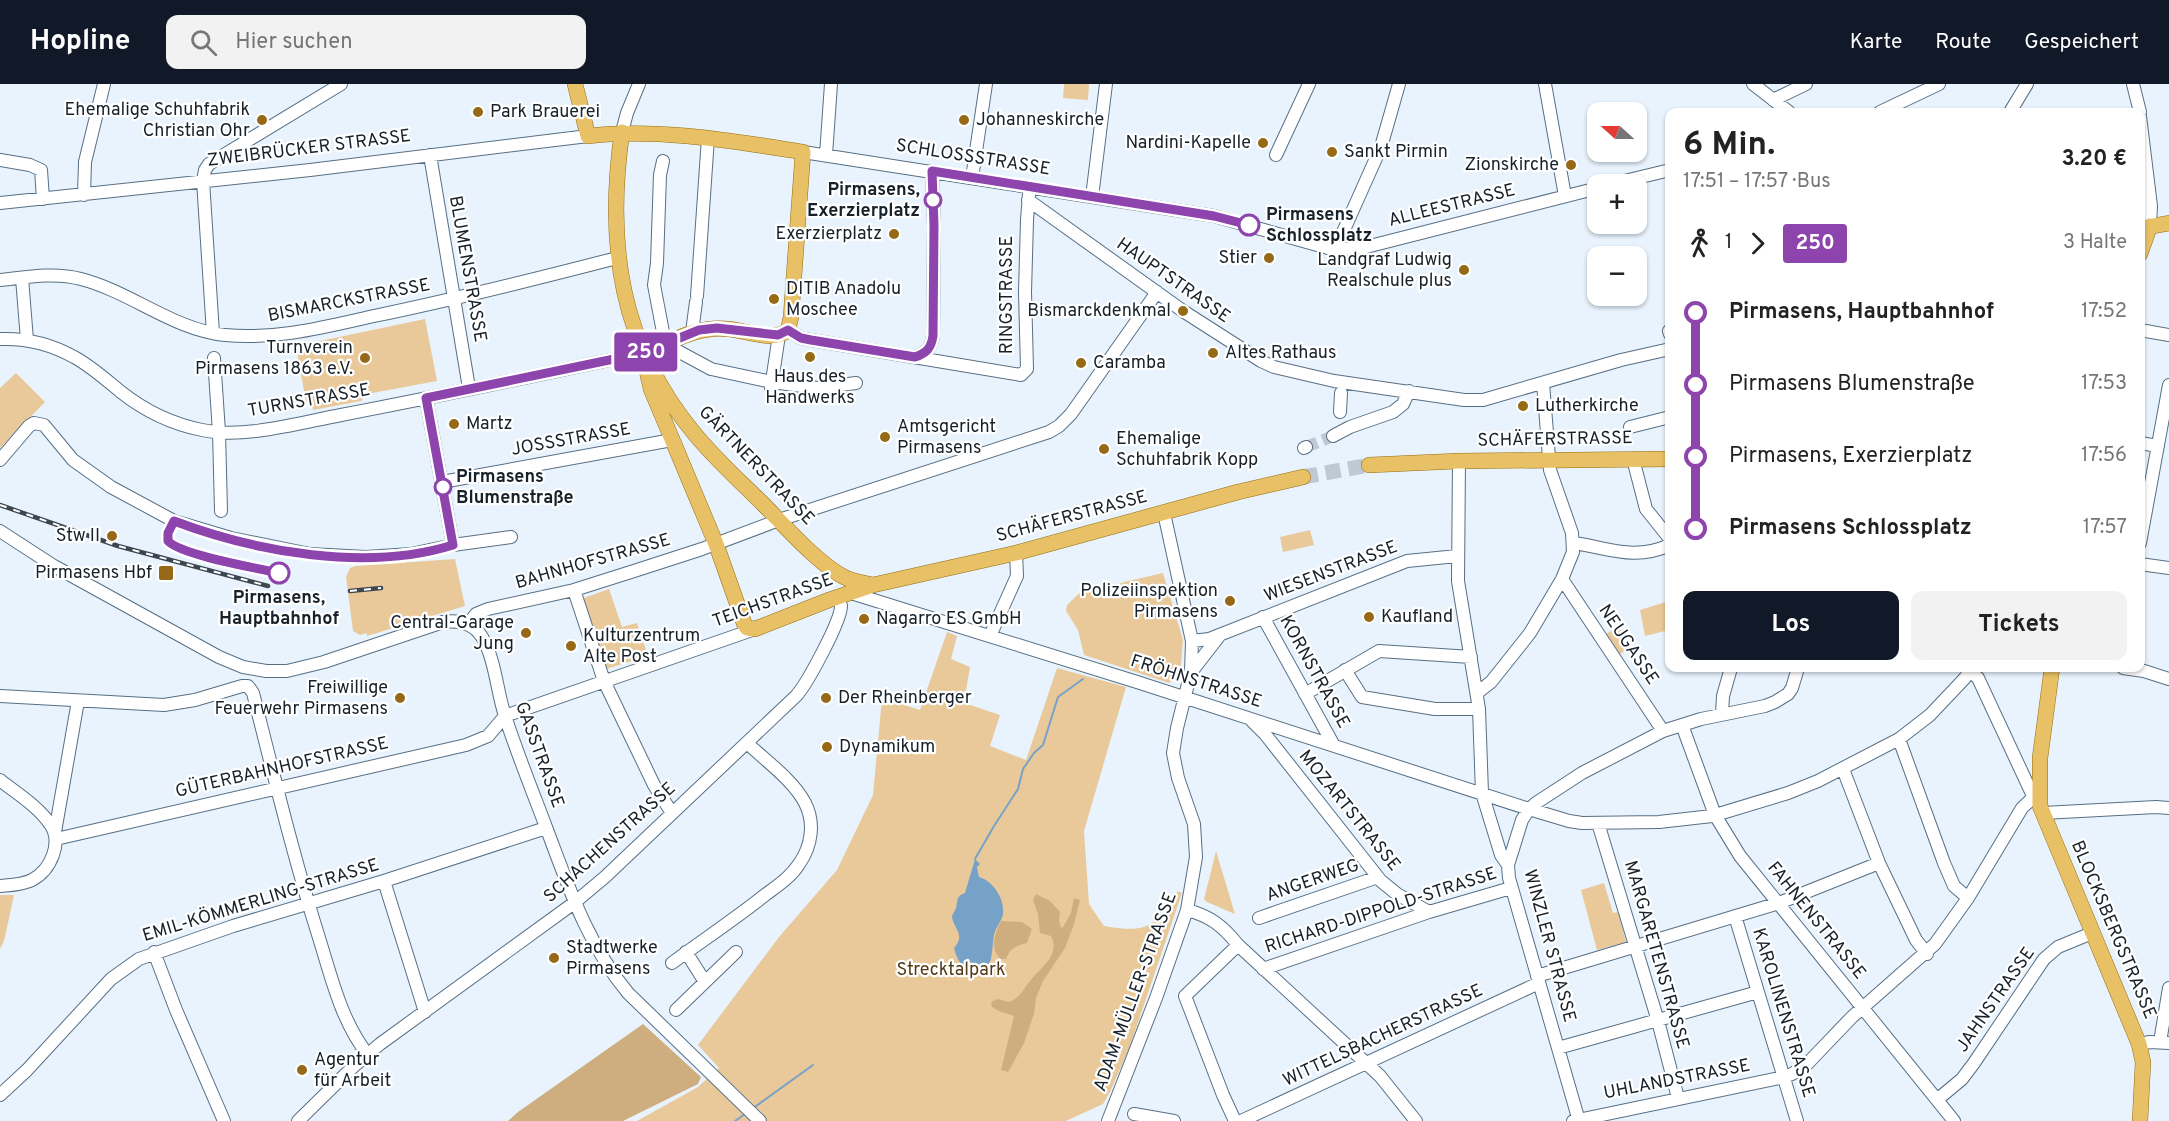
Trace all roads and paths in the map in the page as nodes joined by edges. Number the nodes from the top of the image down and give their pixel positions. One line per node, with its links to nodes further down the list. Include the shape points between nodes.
1 (104, 84): 41 (street, via 85,162)
2 (341, 84): 17 (street)
3 (575, 84): 25 (main road)
4 (639, 84): 24 (street)
5 (831, 84): 29 (street)
6 (986, 84): 37 (street)
7 (1106, 84): 43 (street)
8 (1309, 84): 30 (street)
9 (1399, 84): 50 (street, via 1381,147)
10 (1545, 84): 42 (street)
11 (1753, 84): 19 (street)
12 (1806, 84): 19 (street)
13 (1909, 84): 18 (street)
14 (1939, 84): 18 (street)
15 (2027, 84): 22 (street)
16 (2133, 84): 23 (street)
17 (326, 88): 38 (street, via 209,164)
18 (1916, 95): 21 (street)
19 (1773, 100): 20 (street)
20 (1784, 108)
21 (1888, 108)
22 (2012, 108)
23 (2139, 108)
24 (622, 132): 25 (main road, ZWEIBRÜCKER STRASSE); 26 (main road, SCHLOSSSTRASSE); 51 (main road, GÄRTNERSTRASSE, via 615,197)
25 (588, 136): 28 (street, ZWEIBRÜCKER STRASSE)
26 (708, 138): 27 (main road, SCHLOSSSTRASSE); 57 (street)
27 (803, 152): 29 (street, SCHLOSSSTRASSE); 59 (main road, via 792,317)
28 (430, 155): 38 (street, ZWEIBRÜCKER STRASSE); 55 (street, BLUMENSTRASSE)
29 (826, 155): 34 (street, SCHLOSSSTRASSE)
30 (1276, 156)
31 (2145, 156): 48 (street, via 2151,206)
32 (0, 160): 44 (street, via 41,170)
33 (662, 164): 63 (street, via 654,285 663,332)
34 (932, 171): 37 (street, SCHLOSSSTRASSE); 66 (street, via 933,336 930,348)
35 (1665, 171): 36 (street)
36 (1647, 176)
37 (972, 178): 39 (street, SCHLOSSSTRASSE)
38 (203, 181): 41 (street, ZWEIBRÜCKER STRASSE); 58 (street)
39 (1031, 187): 43 (street, SCHLOSSSTRASSE); 45 (street)
40 (1587, 191): 42 (street, ALLEESTRASSE)
41 (84, 195): 44 (street, ZWEIBRÜCKER STRASSE)
42 (1565, 196): 50 (street, ALLEESTRASSE, via 1366,247)
43 (1092, 197): 49 (street, SCHLOSSSTRASSE, via 1214,216)
44 (43, 199): 46 (street, ZWEIBRÜCKER STRASSE)
45 (1028, 200): 54 (street, HAUPTSTRASSE); 66 (street, RINGSTRASSE, via 1025,373)
46 (0, 203)
47 (2169, 223): 48 (main road)
48 (2145, 227)
49 (1315, 245): 50 (street, ALLEESTRASSE)
50 (1335, 250)
51 (617, 258): 55 (street, BISMARCKSTRASSE); 65 (main road, GÄRTNERSTRASSE)
52 (22, 278): 53 (street, BISMARCKSTRASSE); 58 (street, BISMARCKSTRASSE, via 50,275 82,279); 62 (street)
53 (0, 280)
54 (1157, 292): 73 (street, HAUPTSTRASSE, via 1249,355 1274,367 1334,381); 93 (street, BAHNHOFSTRASSE, via 1071,414 1056,429)
55 (454, 300): 58 (street, BISMARCKSTRASSE, via 306,331 258,336); 72 (street, BLUMENSTRASSE)
56 (2145, 331): 60 (street)
57 (692, 332): 59 (main road, RINGSTRASSE, via 717,328); 63 (main road, RINGSTRASSE)
58 (213, 333)
59 (783, 333): 66 (street, RINGSTRASSE); 70 (street)
60 (2169, 335)
61 (0, 339): 62 (street, TURNSTRASSE)
62 (27, 340): 78 (street, TURNSTRASSE, via 75,357 139,405 170,421)
63 (669, 343): 65 (main road, RINGSTRASSE); 70 (street, via 711,369)
64 (1665, 350): 69 (street, HAUPTSTRASSE)
65 (643, 353): 72 (street, TURNSTRASSE); 79 (main road, via 651,389); 93 (main road, GÄRTNERSTRASSE, via 694,434)
66 (915, 357)
67 (214, 358): 78 (street)
68 (856, 383): 70 (street, via 817,388)
69 (1543, 383): 73 (street, HAUPTSTRASSE, via 1484,400); 85 (street)
70 (772, 385)
71 (2169, 385): 81 (street)
72 (469, 388): 75 (street, TURNSTRASSE)
73 (1409, 391): 74 (street, via 1403,404 1393,412 1339,425)
74 (1341, 393)
75 (426, 398): 78 (street, TURNSTRASSE, via 282,426); 89 (street)
76 (1665, 418): 77 (street)
77 (1630, 427)
78 (219, 432): 90 (street)
79 (672, 440): 89 (street, JOSSSTRASSE); 98 (main road)
80 (2145, 444): 81 (street)
81 (2158, 446): 92 (street)
82 (1633, 459): 83 (main road, SCHÄFERSTRASSE); 85 (main road, SCHÄFERSTRASSE); 95 (street, via 1646,509)
83 (1665, 459)
84 (0, 460): 99 (street, via 34,423 49,429 62,449 92,475 155,512 194,528 287,551 348,557 411,554)
85 (1549, 460): 86 (main road, SCHÄFERSTRASSE); 97 (street)
86 (1460, 461): 87 (main road, SCHÄFERSTRASSE); 102 (street)
87 (1369, 465)
88 (1303, 477): 91 (main road, SCHÄFERSTRASSE)
89 (442, 482): 99 (street)
90 (221, 511)
91 (1164, 513): 101 (main road, SCHÄFERSTRASSE); 115 (street)
92 (2145, 516)
93 (779, 520): 98 (street, BAHNHOFSTRASSE); 105 (main road, GÄRTNERSTRASSE)
94 (0, 531): 111 (street, via 54,566 243,667 295,669 430,625 455,620)
95 (1665, 533)
96 (511, 537): 99 (street)
97 (1574, 543): 100 (street, via 1630,554); 106 (street)
98 (716, 544): 108 (street, BAHNHOFSTRASSE); 112 (main road, via 744,623)
99 (453, 545)
100 (1665, 547)
101 (1016, 553): 107 (main road, SCHÄFERSTRASSE); 114 (street, via 1017,576)
102 (1457, 556): 110 (street, WIESENSTRASSE, via 1407,561); 116 (street)
103 (2145, 565): 104 (street)
104 (2169, 568)
105 (837, 573): 107 (main road, GÄRTNERSTRASSE); 109 (main road)
106 (1562, 579): 127 (street, via 1530,633 1491,682); 137 (street, NEUGASSE)
107 (873, 585): 109 (main road, SCHÄFERSTRASSE)
108 (574, 590): 111 (street, BAHNHOFSTRASSE, via 488,609 476,614); 126 (street)
109 (839, 596): 112 (main road, TEICHSTRASSE); 114 (street, FRÖHNSTRASSE); 139 (street, SCHACHENSTRASSE, via 841,607 808,682)
110 (1263, 617): 113 (street, WIESENSTRASSE); 128 (street, KORNSTRASSE)
111 (468, 624): 134 (street, GASSTRASSE, via 478,631 488,648)
112 (755, 629): 126 (street, TEICHSTRASSE)
113 (1222, 633): 115 (street, WIESENSTRASSE); 119 (street)
114 (990, 636): 130 (street, FRÖHNSTRASSE)
115 (1192, 641): 119 (street)
116 (1471, 657): 117 (street, via 1384,650); 127 (street)
117 (1344, 670): 128 (street); 132 (street, via 1362,697 1435,709)
118 (2145, 671): 125 (street)
119 (1191, 672): 130 (street)
120 (1730, 672): 133 (street)
121 (1797, 672): 133 (street, via 1792,688 1782,699)
122 (1966, 672): 138 (street, FRÖHNSTRASSE, via 1930,715)
123 (1972, 672): 145 (street, BLOCKSBERGSTRASSE)
124 (2051, 672): 145 (main road)
125 (2169, 679)
126 (604, 681): 134 (street, TEICHSTRASSE); 148 (street)
127 (1477, 693): 132 (street)
128 (1305, 694): 140 (street, KORNSTRASSE)
129 (0, 696): 131 (street)
130 (1185, 698): 135 (street, FRÖHNSTRASSE); 164 (street, ADAM-MÜLLER-STRASSE, via 1173,753 1196,839 1194,879)
131 (78, 701): 143 (street, via 164,705 249,686); 153 (street)
132 (1479, 709): 144 (street)
133 (1722, 714): 136 (street)
134 (505, 716): 143 (street, GÜTERBAHNHOFSTRASSE, via 488,736 466,745); 152 (street, GASSTRASSE)
135 (1251, 720): 140 (street, FRÖHNSTRASSE); 156 (street, MOZARTSTRASSE)
136 (1682, 725): 137 (street); 150 (street, FAHNENSTRASSE)
137 (1663, 731): 147 (street, via 1582,773)
138 (1899, 739): 141 (street, FRÖHNSTRASSE); 160 (street, via 1949,876)
139 (747, 743): 148 (street, SCHACHENSTRASSE); 172 (street, via 805,803 811,827 808,845 799,865 786,878)
140 (1333, 744): 144 (street, FRÖHNSTRASSE)
141 (1843, 769): 150 (street, FRÖHNSTRASSE, via 1788,793); 154 (street)
142 (0, 780): 153 (street, via 45,817)
143 (278, 787): 153 (street, GÜTERBAHNHOFSTRASSE); 163 (street)
144 (1482, 793): 147 (street, FRÖHNSTRASSE); 155 (street, via 1501,855)
145 (2036, 794): 149 (main road, BLOCKSBERGSTRASSE); 160 (street, via 2022,808)
146 (2169, 808): 149 (street)
147 (1529, 809): 151 (street, FRÖHNSTRASSE, via 1569,821); 155 (street, WINZLER STRASSE)
148 (672, 813): 161 (street, SCHACHENSTRASSE)
149 (2043, 813): 168 (main road, BLOCKSBERGSTRASSE)
150 (1715, 815): 151 (street, FRÖHNSTRASSE, via 1659,822); 162 (street, FAHNENSTRASSE, via 1740,856)
151 (1598, 823): 170 (street, MARGARETENSTRASSE)
152 (546, 828): 157 (street, EMIL-KÖMMERLING-STRASSE); 161 (street, GASSTRASSE)
153 (56, 835): 158 (street, via 52,856 41,874 25,883)
154 (1879, 862): 162 (street, WITTELSBACHERSTRASSE); 174 (street)
155 (1508, 865): 159 (street, WINZLER STRASSE)
156 (1378, 877): 165 (street, MOZARTSTRASSE, via 1397,894); 167 (street, ANGERWEG)
157 (384, 881): 163 (street, EMIL-KÖMMERLING-STRASSE); 183 (street)
158 (0, 886)
159 (1511, 888): 165 (street, RICHARD-DIPPOLD-STRASSE); 177 (street, WINZLER STRASSE)
160 (1968, 898): 174 (street)
161 (574, 903): 183 (street, SCHACHENSTRASSE); 198 (street, GASSTRASSE, via 618,981)
162 (1779, 903): 166 (street, WITTELSBACHERSTRASSE); 181 (street, FAHNENSTRASSE)
163 (309, 905): 171 (street, EMIL-KÖMMERLING-STRASSE); 188 (street, via 346,1020)
164 (1187, 910): 169 (street, via 1216,921); 199 (street, ADAM-MÜLLER-STRASSE)
165 (1429, 912): 176 (street, RICHARD-DIPPOLD-STRASSE)
166 (1735, 916): 170 (street, WITTELSBACHERSTRASSE); 180 (street, KAROLINENSTRASSE)
167 (1259, 918)
168 (2092, 933): 186 (main road, BLOCKSBERGSTRASSE); 193 (street, JAHNSTRASSE, via 2050,952 1962,1079)
169 (1238, 945): 176 (street); 201 (street, via 1185,996)
170 (1635, 947): 177 (street, WITTELSBACHERSTRASSE); 184 (street, MARGARETENSTRASSE)
171 (154, 952): 191 (street, EMIL-KÖMMERLING-STRASSE, via 129,964 111,979); 196 (street)
172 (686, 952): 175 (street); 178 (street)
173 (736, 952): 178 (street)
174 (1926, 954): 181 (street)
175 (672, 963)
176 (1263, 969): 189 (street)
177 (1538, 980): 187 (street, WINZLER STRASSE); 189 (street, WITTELSBACHERSTRASSE)
178 (705, 982): 182 (street)
179 (2169, 988): 185 (street)
180 (1758, 992): 184 (street); 190 (street, KAROLINENSTRASSE)
181 (1862, 1008): 190 (street, via 1807,1064); 193 (street, FAHNENSTRASSE)
182 (676, 1010)
183 (425, 1012): 188 (street, SCHACHENSTRASSE)
184 (1658, 1021): 187 (street); 192 (street, MARGARETENSTRASSE)
185 (2164, 1042): 186 (street)
186 (2139, 1044): 206 (main road, BLOCKSBERGSTRASSE, via 2143,1070)
187 (1558, 1048): 195 (street, WINZLER STRASSE)
188 (368, 1055): 197 (street, SCHACHENSTRASSE)
189 (1368, 1064): 202 (street, WITTELSBACHERSTRASSE); 203 (street)
190 (1784, 1077): 192 (street, UHLANDSTRASSE); 204 (street, KAROLINENSTRASSE)
191 (0, 1095)
192 (1678, 1098): 195 (street, UHLANDSTRASSE)
193 (1938, 1099): 205 (street, FAHNENSTRASSE)
194 (1134, 1114): 200 (street)
195 (1576, 1120)
196 (224, 1121)
197 (298, 1121)
198 (760, 1121)
199 (1107, 1121)
200 (1174, 1121)
201 (1235, 1121)
202 (1241, 1121)
203 (1416, 1121)
204 (1797, 1121)
205 (1954, 1121)
206 (2140, 1121)

